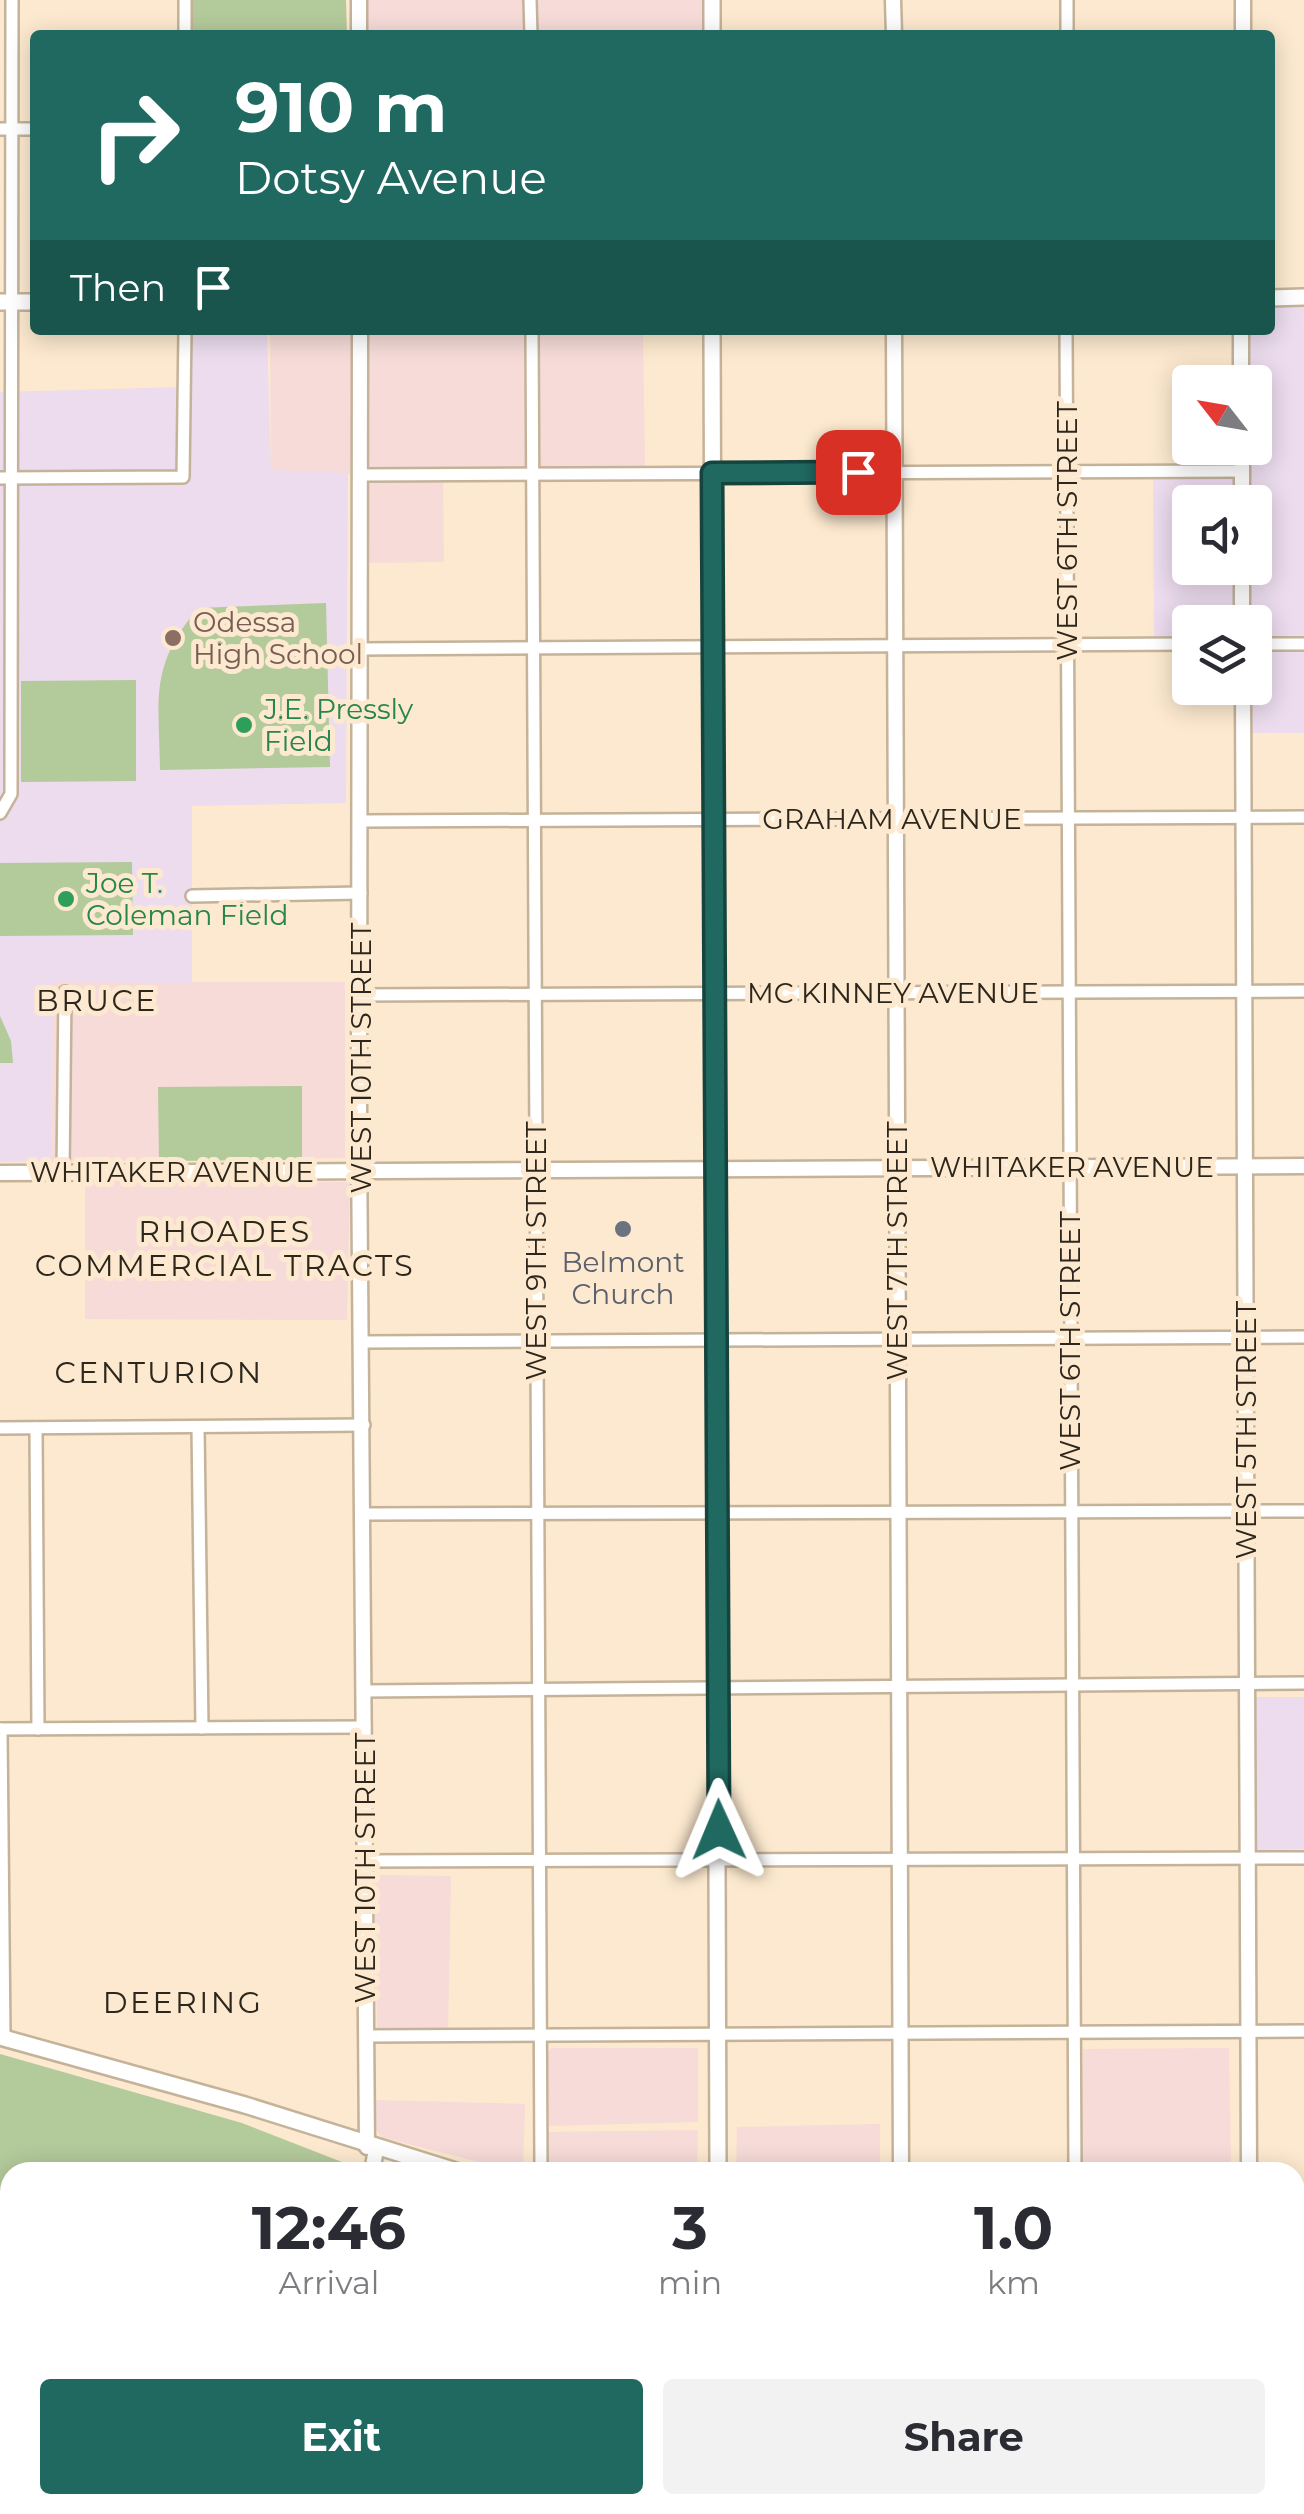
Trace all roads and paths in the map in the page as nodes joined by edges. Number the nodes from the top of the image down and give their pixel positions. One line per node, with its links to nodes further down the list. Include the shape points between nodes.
1 (12, 0): 16 (street)
2 (185, 0): 9 (street)
3 (359, 0): 10 (street)
4 (530, 0): 11 (street)
5 (712, 0): 12 (main road)
6 (893, 0): 13 (street)
7 (1066, 0): 14 (street)
8 (1242, 0): 15 (street)
9 (185, 30)
10 (359, 30)
11 (530, 30)
12 (712, 30)
13 (894, 30)
14 (1067, 30)
15 (1243, 30)
16 (6, 129): 19 (street)
17 (1304, 297): 18 (main road)
18 (1275, 298)
19 (7, 302): 35 (street)
20 (185, 335): 35 (street, via 183,477)
21 (360, 335): 34 (street, WEST 10TH STREET)
22 (532, 335): 33 (street, WEST 9TH STREET)
23 (712, 335): 32 (main road)
24 (894, 335): 30 (street, WEST 7TH STREET)
25 (1066, 335): 31 (street, WEST 6TH STREET)
26 (1241, 335): 27 (street)
27 (1241, 365)
28 (1242, 465): 29 (street)
29 (1242, 471): 31 (street); 36 (street)
30 (894, 472): 31 (street); 32 (street); 40 (street, WEST 7TH STREET)
31 (1067, 472): 41 (street, WEST 6TH STREET)
32 (712, 473): 33 (street); 42 (main road)
33 (532, 474): 34 (street); 43 (street, WEST 9TH STREET)
34 (360, 475): 44 (street, WEST 10TH STREET)
35 (6, 478): 46 (street, via 11,794)
36 (1242, 485)
37 (1172, 644): 41 (street)
38 (1272, 644): 39 (street)
39 (1304, 644)
40 (895, 645): 41 (street); 42 (street); 51 (street, WEST 7TH STREET)
41 (1068, 645): 49 (street, WEST 6TH STREET)
42 (713, 646): 43 (street); 50 (main road)
43 (533, 647): 44 (street); 52 (street, WEST 9TH STREET)
44 (360, 649): 53 (street, WEST 10TH STREET)
45 (1242, 705): 47 (street, WEST 5TH STREET)
46 (0, 813)
47 (1243, 817): 48 (street, GRAHAM AVENUE); 49 (street, GRAHAM AVENUE); 56 (street, WEST 5TH STREET)
48 (1304, 817)
49 (1068, 818): 51 (street, GRAHAM AVENUE); 59 (street, WEST 6TH STREET)
50 (714, 819): 51 (street, GRAHAM AVENUE); 52 (street, GRAHAM AVENUE); 62 (main road)
51 (896, 819): 60 (street, WEST 7TH STREET)
52 (534, 820): 53 (street, GRAHAM AVENUE); 61 (street, WEST 9TH STREET)
53 (361, 822): 54 (street, WEST 10TH STREET)
54 (361, 893): 55 (street); 63 (street, WEST 10TH STREET)
55 (192, 896)
56 (1244, 991): 57 (street, MC KINNEY AVENUE); 59 (street, MC KINNEY AVENUE); 64 (street, WEST 5TH STREET)
57 (1304, 991)
58 (65, 992): 72 (street)
59 (1070, 992): 60 (street, MC KINNEY AVENUE); 67 (street, WEST 6TH STREET)
60 (896, 993): 62 (street, MC KINNEY AVENUE); 66 (street, WEST 7TH STREET)
61 (535, 994): 62 (street, MC KINNEY AVENUE); 63 (street, MC KINNEY AVENUE); 68 (street, WEST 9TH STREET)
62 (714, 994): 69 (main road)
63 (362, 995): 70 (street, WEST 10TH STREET)
64 (1243, 1166): 65 (street, WHITAKER AVENUE); 67 (street, WHITAKER AVENUE); 73 (street, WEST 5TH STREET)
65 (1304, 1166)
66 (896, 1167): 67 (street, WHITAKER AVENUE); 69 (street, WHITAKER AVENUE); 76 (street, WEST 7TH STREET)
67 (1068, 1167): 75 (street, WEST 6TH STREET)
68 (533, 1168): 69 (street, WHITAKER AVENUE); 70 (street, WHITAKER AVENUE); 77 (street, WEST 9TH STREET)
69 (715, 1168): 79 (main road)
70 (360, 1170): 72 (street, WHITAKER AVENUE); 78 (street, WEST 10TH STREET)
71 (0, 1173): 72 (street, WHITAKER AVENUE)
72 (63, 1173)
73 (1245, 1337): 74 (street); 75 (street); 85 (street, WEST 5TH STREET)
74 (1304, 1337)
75 (1071, 1338): 76 (street); 87 (street, WEST 6TH STREET)
76 (898, 1339): 79 (street); 86 (street, WEST 7TH STREET)
77 (537, 1341): 78 (street); 79 (street); 89 (street, WEST 9TH STREET)
78 (363, 1342): 80 (street, WEST 10TH STREET)
79 (716, 1342): 90 (main road)
80 (364, 1426): 81 (street); 88 (street, WEST 10TH STREET)
81 (198, 1427): 83 (street); 100 (street)
82 (0, 1428): 83 (street)
83 (36, 1428): 99 (street)
84 (1304, 1510): 85 (street)
85 (1246, 1511): 87 (street); 92 (street, WEST 5TH STREET)
86 (898, 1512): 87 (street); 90 (street); 94 (street, WEST 7TH STREET)
87 (1072, 1512): 93 (street, WEST 6TH STREET)
88 (364, 1514): 89 (street); 97 (street, WEST 10TH STREET)
89 (538, 1514): 90 (street); 96 (street, WEST 9TH STREET)
90 (717, 1515): 95 (main road)
91 (1304, 1683): 92 (street)
92 (1247, 1684): 93 (street); 102 (street, WEST 5TH STREET)
93 (1072, 1685): 94 (street); 104 (street, WEST 6TH STREET)
94 (899, 1686): 95 (street); 107 (street, WEST 7TH STREET)
95 (718, 1687): 96 (street); 106 (main road)
96 (536, 1690): 97 (street); 105 (street, WEST 9TH STREET)
97 (364, 1691): 98 (street, WEST 10TH STREET)
98 (365, 1727): 100 (street); 108 (street, WEST 10TH STREET)
99 (38, 1728): 100 (street); 101 (street)
100 (202, 1728)
101 (1, 1729): 116 (street)
102 (1247, 1858): 103 (street); 104 (street); 111 (street, WEST 5TH STREET)
103 (1304, 1858)
104 (1073, 1859): 107 (street); 110 (street, WEST 6TH STREET)
105 (538, 1860): 106 (street); 108 (street); 113 (street, WEST 9TH STREET)
106 (720, 1860): 107 (street); 114 (main road)
107 (900, 1860): 112 (street, WEST 7TH STREET)
108 (363, 1861): 115 (street, WEST 10TH STREET)
109 (1304, 2031): 111 (street)
110 (1074, 2032): 111 (street); 112 (street); 123 (street, WEST 6TH STREET)
111 (1248, 2032): 124 (street, WEST 5TH STREET)
112 (900, 2033): 114 (street); 122 (street, WEST 7TH STREET)
113 (540, 2035): 114 (street); 115 (street); 120 (street, WEST 9TH STREET)
114 (719, 2035): 121 (main road)
115 (367, 2036): 117 (street, WEST 10TH STREET)
116 (2, 2037): 117 (main road)
117 (372, 2148): 118 (street, WEST 10TH STREET); 119 (main road)
118 (372, 2162)
119 (423, 2162)
120 (540, 2162)
121 (718, 2162)
122 (901, 2162)
123 (1075, 2162)
124 (1249, 2162)

